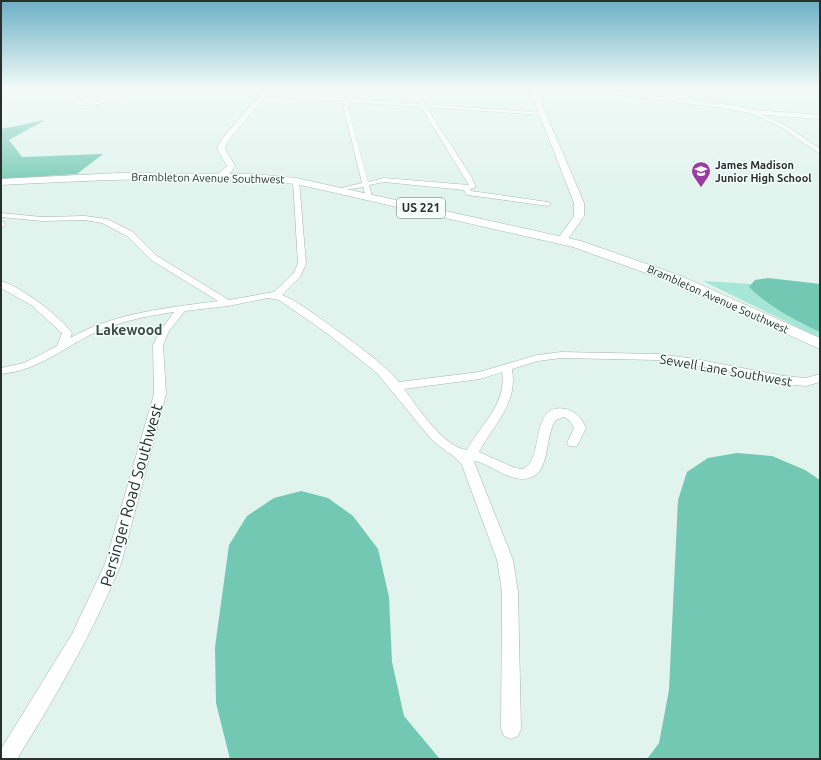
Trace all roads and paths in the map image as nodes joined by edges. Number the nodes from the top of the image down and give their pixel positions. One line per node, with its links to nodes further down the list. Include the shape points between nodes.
1 (239, 123): 7 (main road, via 224,141 221,149 231,166)
2 (349, 123): 10 (street)
3 (434, 123): 11 (street, via 473,187)
4 (547, 123): 16 (main road, via 579,203 580,211 575,224)
5 (777, 123): 6 (street)
6 (820, 152)
7 (220, 177): 8 (main road, Brambleton Avenue Southwest / US 221); 9 (main road, Brambleton Avenue Southwest / US 221, via 91,176)
8 (296, 180): 12 (main road, Brambleton Avenue Southwest / US 221); 18 (street, via 302,264 297,275)
9 (1, 182)
10 (365, 184): 11 (street, via 379,180 394,180); 12 (street); 13 (street)
11 (467, 188): 14 (street, via 468,193)
12 (340, 190): 13 (main road, Brambleton Avenue Southwest / US 221)
13 (369, 197): 16 (main road, Brambleton Avenue Southwest / US 221)
14 (548, 204)
15 (1, 215): 19 (street, via 42,219 85,218 109,223 130,234 154,258)
16 (562, 240): 21 (main road, Brambleton Avenue Southwest / US 221, via 650,268)
17 (1, 284): 22 (street, via 34,303 64,329 67,333)
18 (276, 295): 19 (street); 26 (street, via 374,364)
19 (228, 302): 20 (street)
20 (182, 309): 22 (street, via 118,320 83,334); 30 (street, Persinger Road Southwest, via 163,332 160,341 160,394 113,564 103,591 85,628)
21 (820, 344)
22 (62, 347): 24 (street, via 36,362 18,369)
23 (507, 368): 25 (street, Sewell Lane Southwest, via 537,358 555,356 658,357 784,380 806,382); 26 (street, Sewell Lane Southwest, via 447,381); 28 (street, via 510,376 506,398 494,421)
24 (1, 371)
25 (820, 378)
26 (396, 386): 28 (street, via 433,433)
27 (573, 443): 28 (street, via 580,428 578,422 569,414 557,413 547,423 538,461 528,473 514,473 483,458)
28 (467, 457): 29 (street, via 505,560 510,592)
29 (511, 729)
30 (6, 759)

